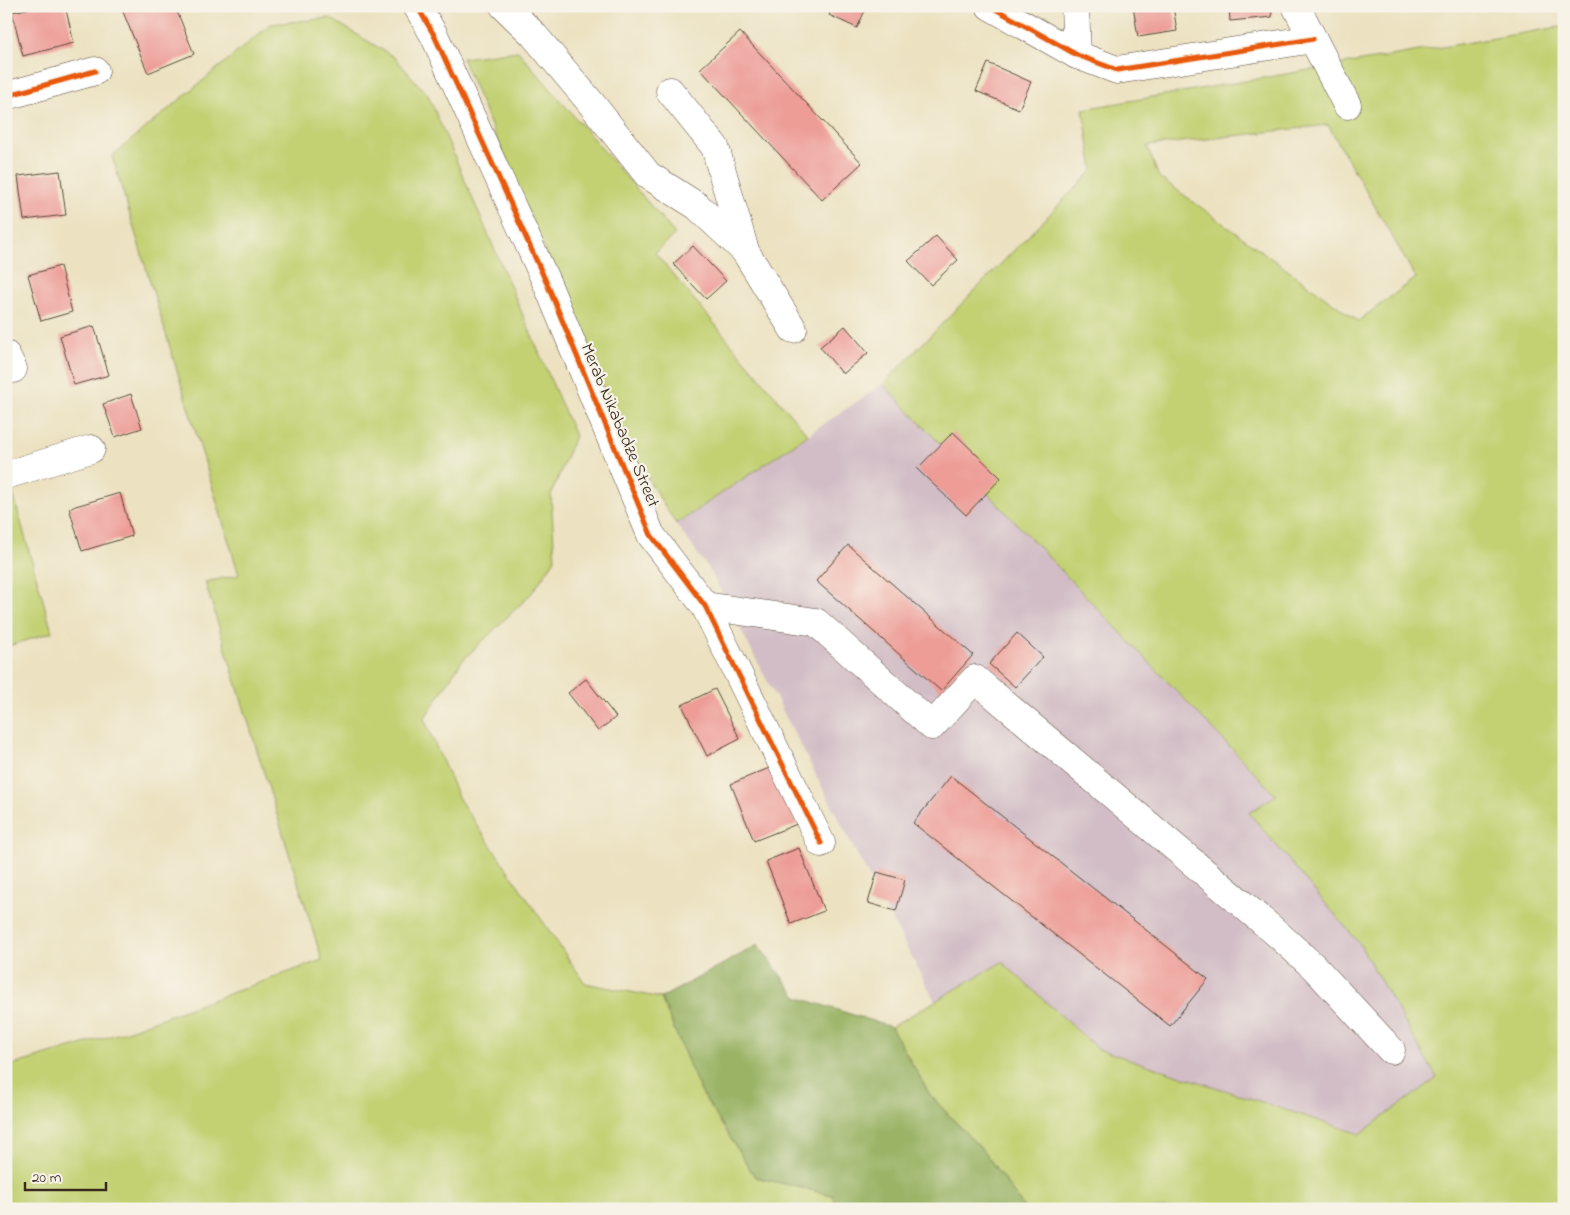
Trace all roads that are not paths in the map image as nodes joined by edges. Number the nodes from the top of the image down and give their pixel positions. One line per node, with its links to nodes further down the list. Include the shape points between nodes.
1 (417, 6): 16 (street, Merab Nikabadze Street, via 434,35 548,286 651,535)
2 (504, 6): 12 (street, via 533,34 648,175 697,206)
3 (990, 6): 7 (street)
4 (1075, 6): 7 (street)
5 (1296, 6): 6 (street)
6 (1313, 38): 7 (street, via 1117,70); 11 (street)
7 (1077, 56)
8 (96, 71): 10 (street)
9 (670, 91): 12 (street, via 715,147)
10 (6, 96)
11 (1347, 105)
12 (745, 251): 13 (street)
13 (793, 329)
14 (91, 449): 15 (street)
15 (6, 475)
16 (705, 606): 17 (street, Merab Nikabadze Street); 18 (street, via 816,622 932,726 975,679 1273,930 1314,967)
17 (821, 843)
18 (1391, 1050)

